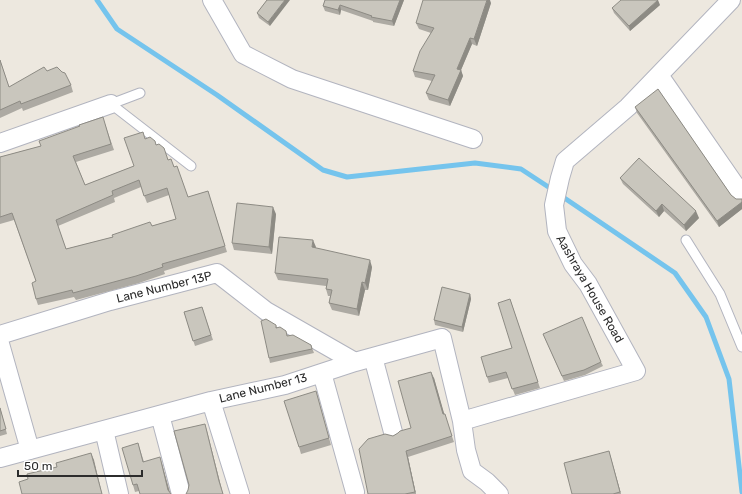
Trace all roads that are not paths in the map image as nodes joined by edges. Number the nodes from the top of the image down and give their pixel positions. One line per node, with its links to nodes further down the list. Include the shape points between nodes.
1 (212, 0): 6 (street, via 243,54 292,79)
2 (731, 0): 3 (street, Aashraya House Road)
3 (659, 75): 9 (street); 19 (street, Aashraya House Road, via 628,107 565,161 554,205 557,231 573,264 588,284 636,371)
4 (140, 93): 5 (lane)
5 (111, 104): 7 (street); 8 (lane)
6 (473, 139)
7 (0, 143)
8 (191, 166)
9 (742, 195)
10 (686, 240): 13 (lane, via 720,294)
11 (0, 335): 15 (street, Lane Number 13P, via 110,301 217,273 266,310)
12 (0, 344): 22 (street)
13 (742, 347)
14 (373, 357): 15 (street, Lane Number 13); 19 (street, Lane Number 13, via 442,338); 21 (street)
15 (355, 362): 16 (street, Lane Number 13)
16 (322, 373): 17 (street, Lane Number 13, via 286,385); 24 (street)
17 (211, 401): 18 (street, Lane Number 13); 27 (street)
18 (160, 415): 20 (street, Lane Number 13); 26 (street)
19 (462, 421): 28 (street, via 472,471)
20 (104, 430): 22 (street, Lane Number 13); 25 (street)
21 (393, 432)
22 (30, 450): 23 (street, Lane Number 13)
23 (0, 458)
24 (355, 492)
25 (119, 494)
26 (181, 494)
27 (240, 494)
28 (499, 494)

